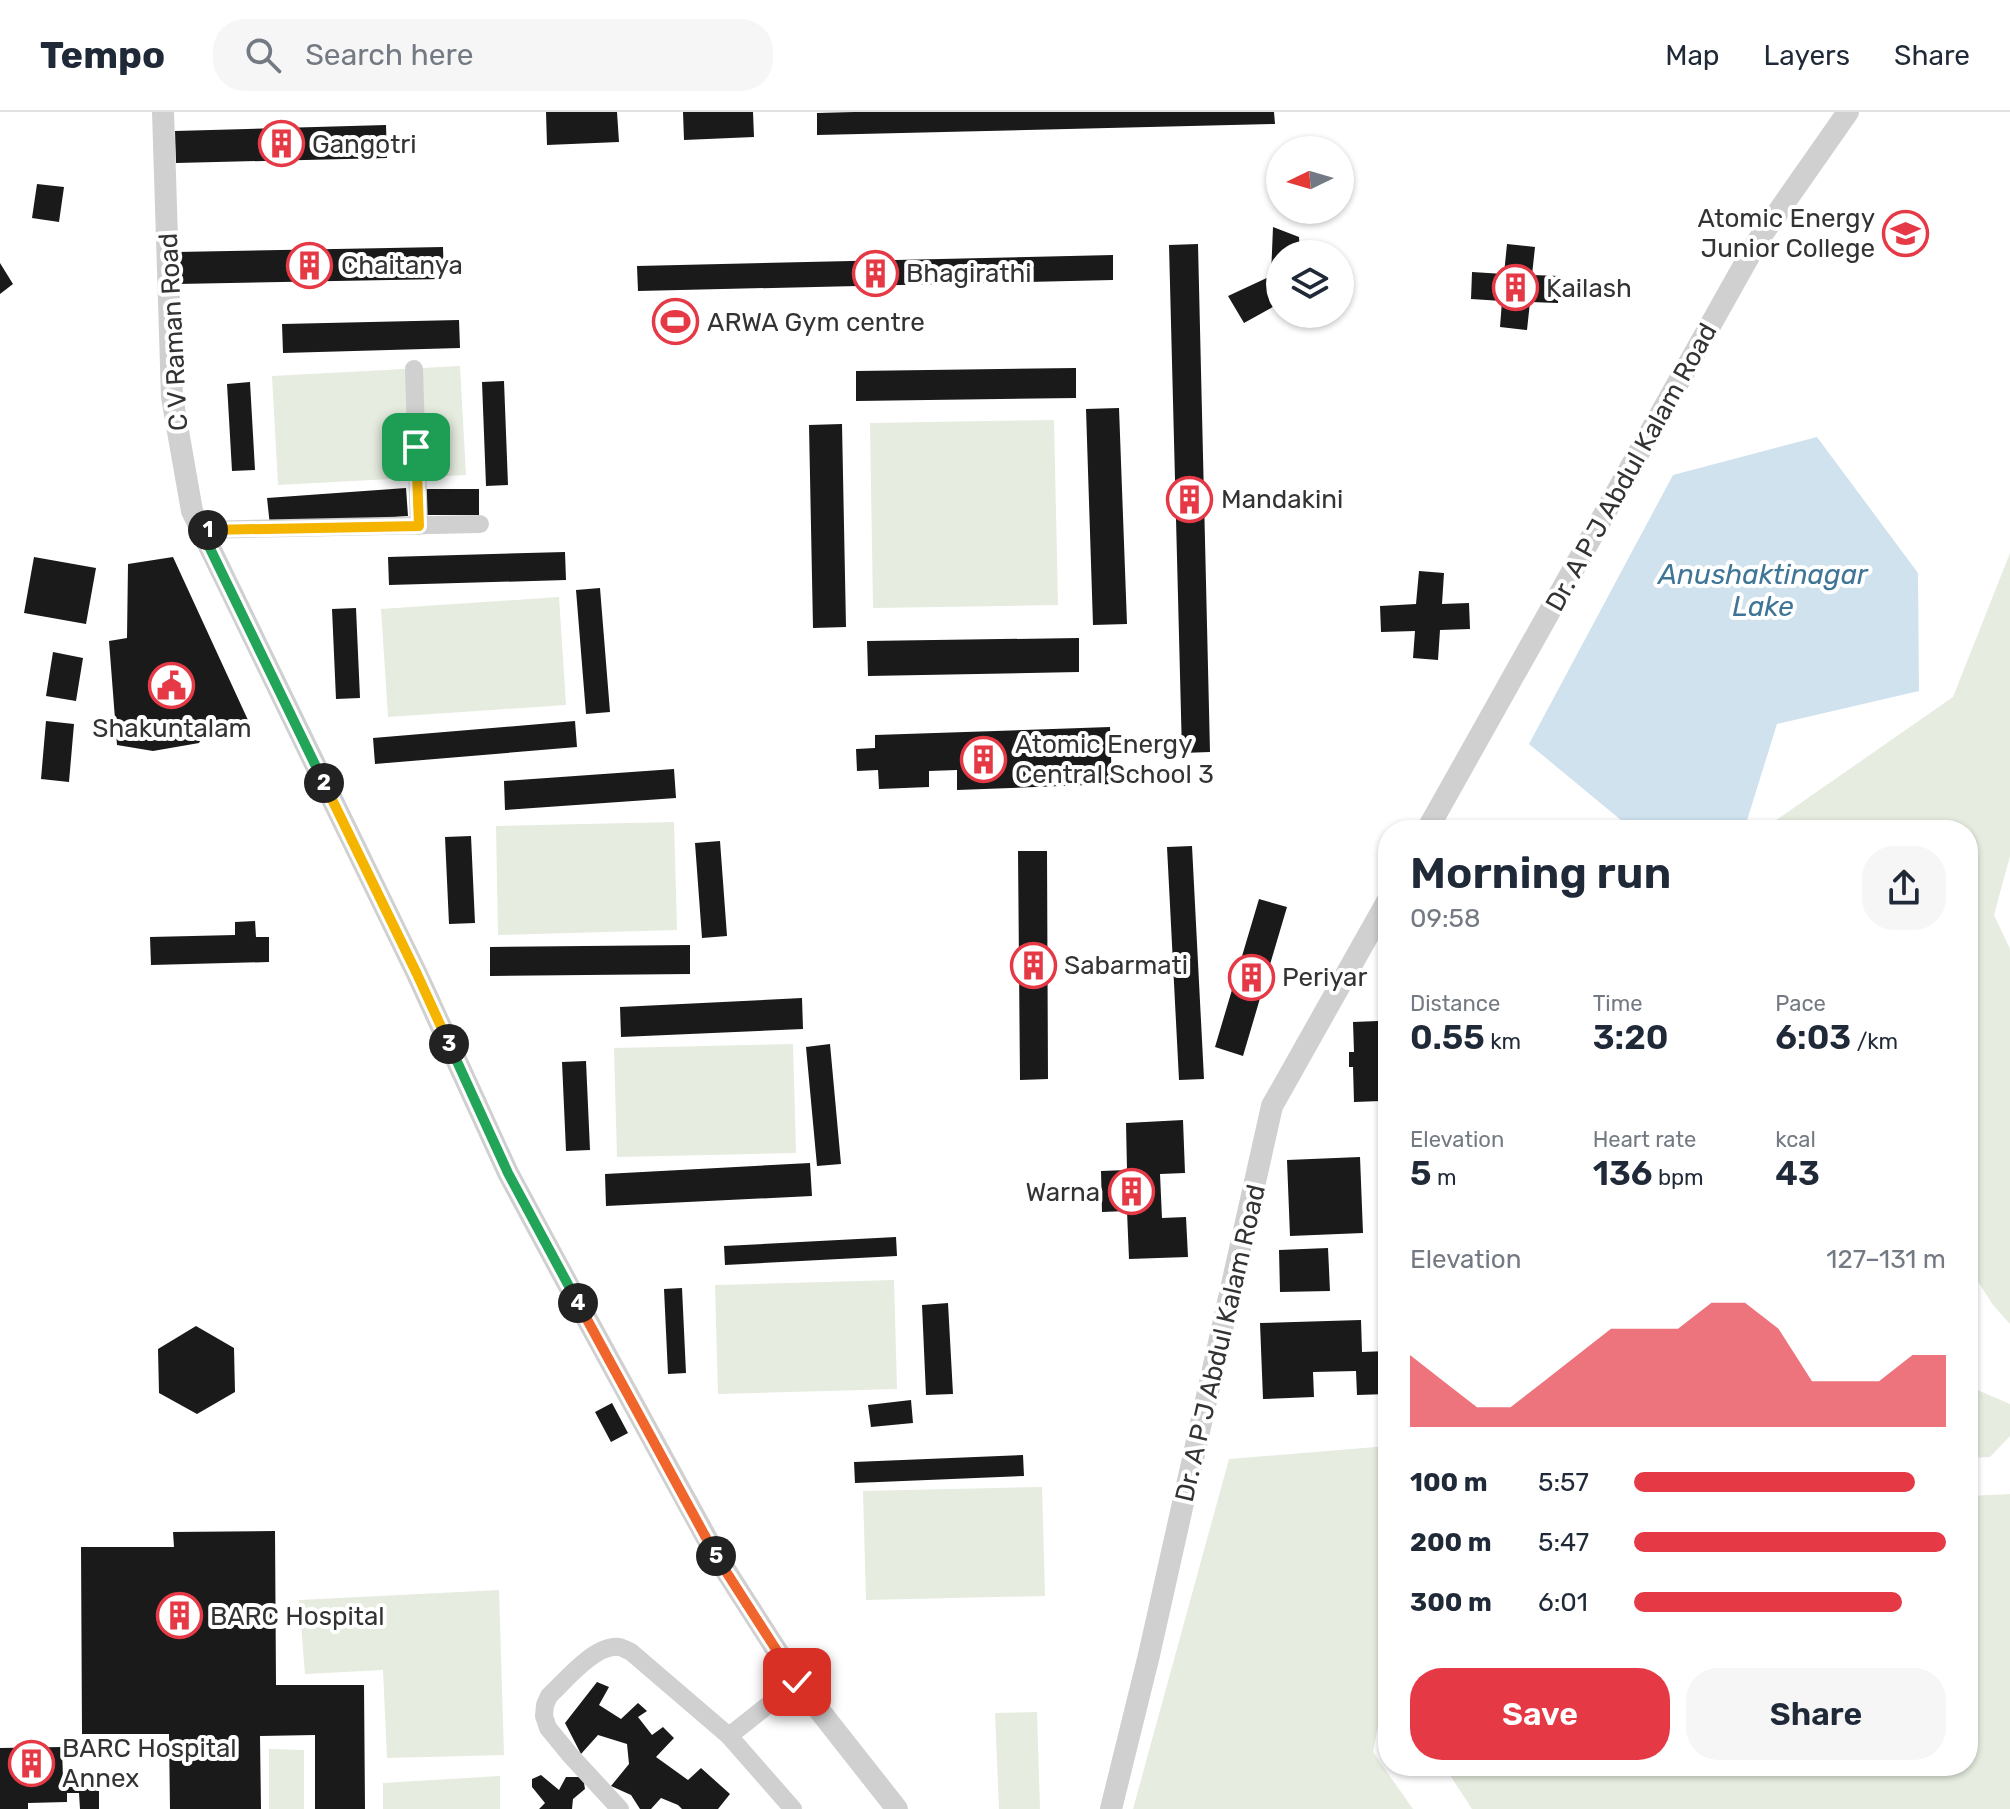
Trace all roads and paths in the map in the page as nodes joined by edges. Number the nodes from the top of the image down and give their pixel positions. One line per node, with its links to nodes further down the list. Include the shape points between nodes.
1 (163, 112): 6 (street, C V Raman Road, via 172,397 192,511)
2 (1848, 112): 7 (street, Dr. A P J Abdul Kalam Road, via 1757,242)
3 (414, 369): 5 (street)
4 (480, 524): 5 (street)
5 (419, 526): 6 (street)
6 (201, 530): 9 (street, C V Raman Road, via 508,1173 717,1557)
7 (1433, 820)
8 (1378, 918): 14 (street, Dr. A P J Abdul Kalam Road, via 1272,1106)
9 (797, 1682): 10 (street); 13 (street, C V Raman Road)
10 (729, 1736): 11 (street, via 631,1652 609,1647 593,1655 549,1696 544,1716 548,1728); 12 (street)
11 (620, 1809)
12 (793, 1809)
13 (897, 1809)
14 (1111, 1809)

